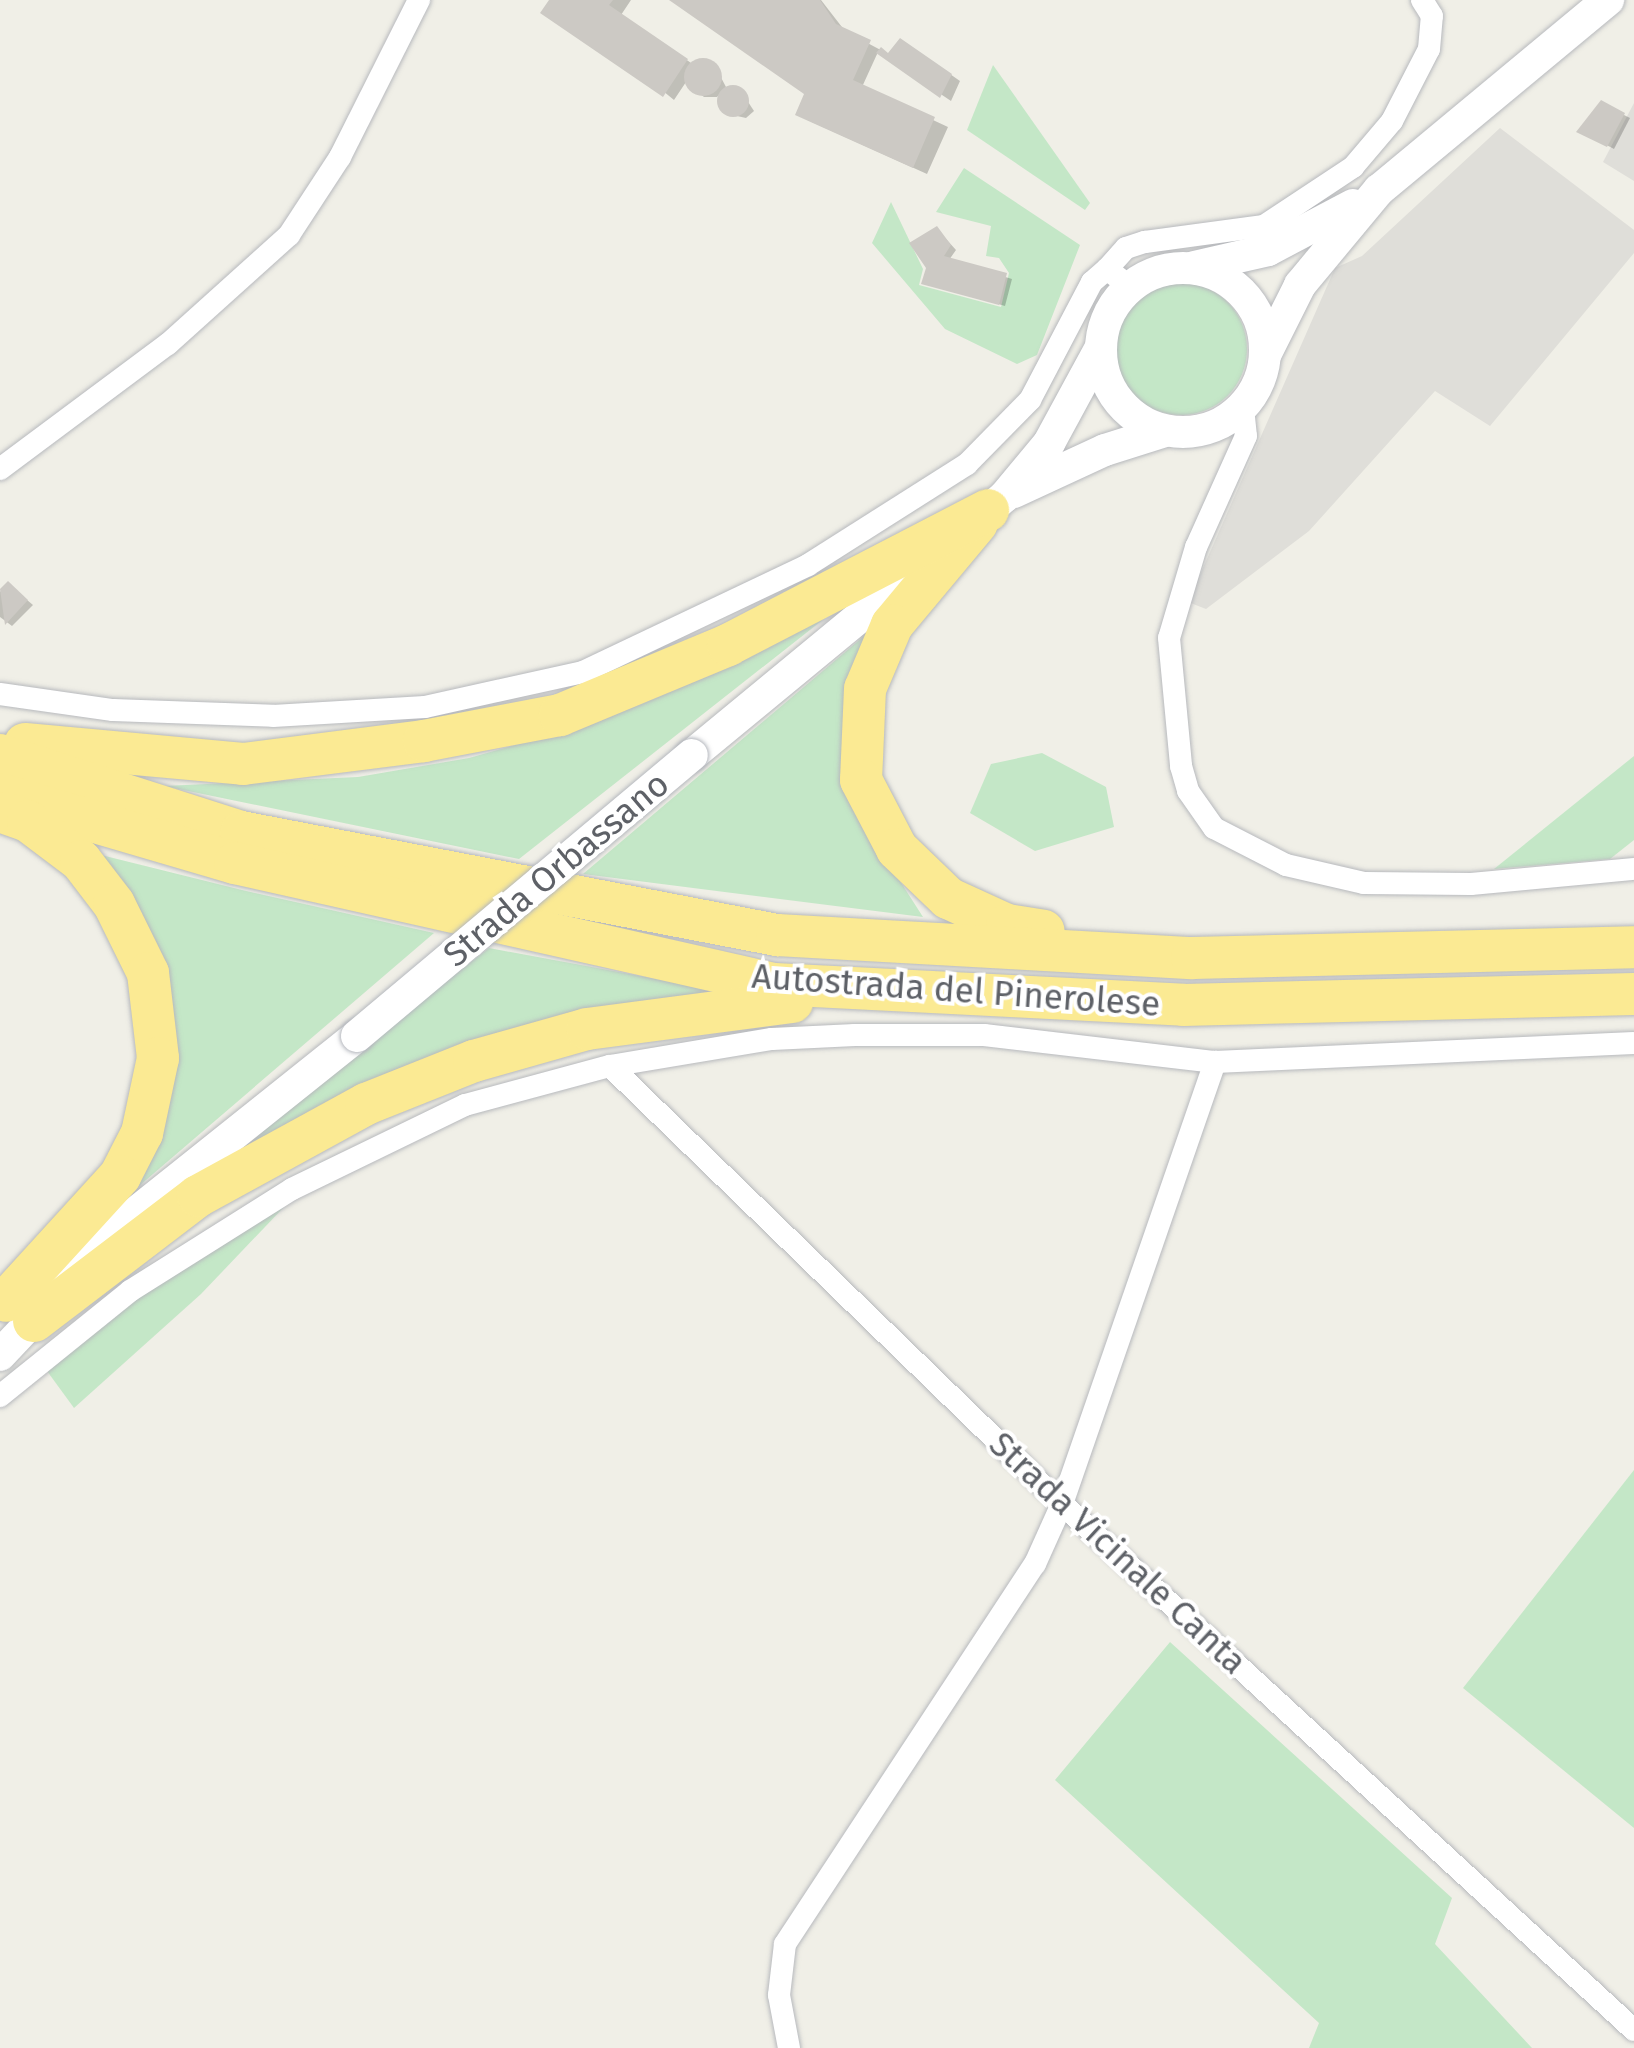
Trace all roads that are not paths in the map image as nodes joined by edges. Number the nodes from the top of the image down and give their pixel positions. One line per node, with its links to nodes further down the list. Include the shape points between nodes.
1 (419, 0): 13 (street, via 340,156 289,236 168,344)
2 (1422, 0): 4 (street, via 1432,37)
3 (1608, 0): 5 (main road)
4 (1392, 121): 5 (street); 8 (street, via 1352,167 1291,213 1241,234 1126,248)
5 (1420, 156): 6 (main road)
6 (1379, 190): 7 (main road, via 1268,250); 10 (main road, via 1300,285)
7 (1194, 268): 8 (main road); 10 (main road, via 1223,277 1246,296 1262,323)
8 (1118, 278): 9 (main road, Strada Orbassano); 15 (street, via 1068,321 1030,400 967,464 808,565 583,672 425,707 326,714 188,715)
9 (1100, 349): 12 (main road, via 1118,402); 14 (main road, Strada Orbassano, via 1074,404)
10 (1266, 352): 11 (main road, via 1260,382)
11 (1243, 408): 12 (main road, Strada Orbassano, via 1207,430); 20 (street, via 1246,436 1196,547 1169,638 1180,766 1188,791 1214,828 1286,865 1364,884 1471,884)
12 (1165, 431): 14 (main road, Strada Orbassano, via 1104,450)
13 (0, 469)
14 (997, 503): 16 (highway, via 728,644 560,715 243,764); 22 (highway, via 892,625 864,688 861,780 897,849 948,898 1007,925); 28 (main road, Strada Orbassano, bridge, via 356,1036)
15 (0, 694)
16 (0, 738)
17 (0, 756): 22 (highway, Autostrada del Pinerolese, via 241,832 778,935)
18 (0, 794): 24 (highway, Autostrada del Pinerolese, via 235,863 774,984)
19 (0, 810): 28 (highway, via 28,821 81,861 114,904 148,973 158,1058 142,1133 120,1176)
20 (1634, 869)
21 (1634, 947): 22 (highway, Autostrada del Pinerolese)
22 (1192, 958)
23 (1634, 994): 24 (highway, Autostrada del Pinerolese)
24 (1183, 1005): 28 (highway, via 758,1003 532,1043 366,1104 250,1164 105,1260)
25 (1634, 1042): 26 (street)
26 (1215, 1062): 27 (street, via 984,1035 905,1034 772,1039); 31 (street)
27 (610, 1066): 30 (street, via 464,1105 292,1190 130,1291); 31 (street, Strada Vicinale Canta)
28 (13, 1309): 29 (main road, Strada Orbassano)
29 (0, 1356)
30 (0, 1396)
31 (1062, 1504): 32 (street, Strada Vicinale Canta); 33 (street, via 1001,1622 785,1944 779,1995)
32 (1634, 2030)
33 (790, 2048)

